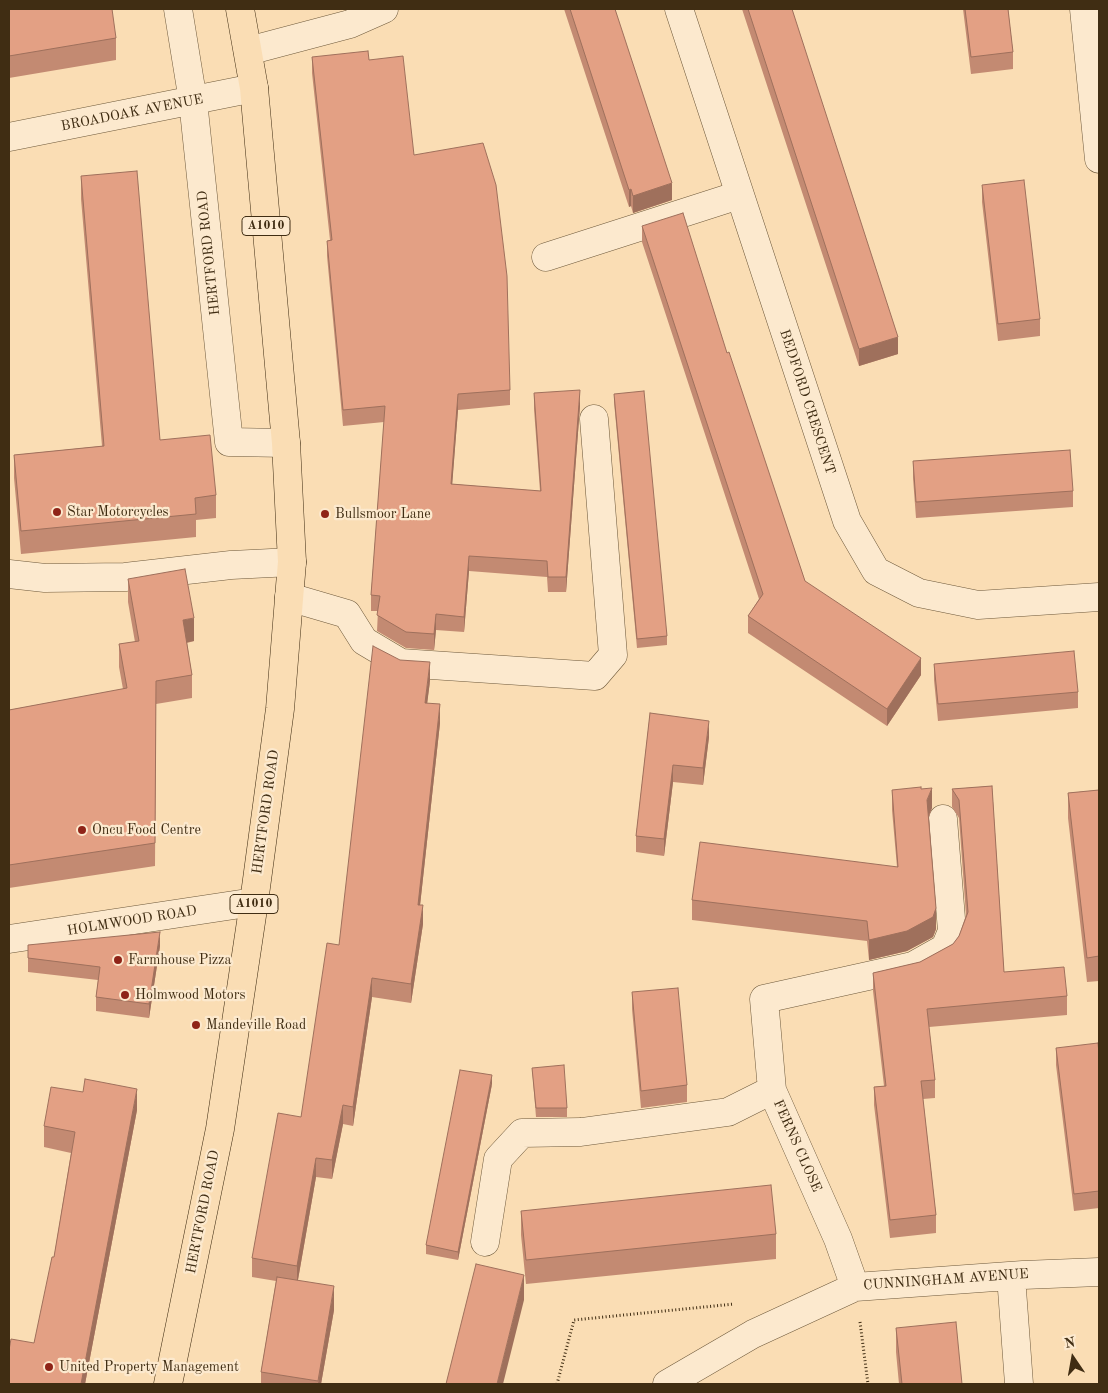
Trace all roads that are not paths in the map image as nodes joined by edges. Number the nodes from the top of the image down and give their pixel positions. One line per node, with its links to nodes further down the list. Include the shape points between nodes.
1 (178, 9): 8 (street, HERTFORD ROAD)
2 (240, 9): 6 (main road, HERTFORD ROAD / A1010)
3 (384, 9): 6 (street, via 350,24)
4 (679, 9): 11 (street, BEDFORD CRESCENT)
5 (1084, 9): 10 (street)
6 (248, 51): 7 (main road, HERTFORD ROAD / A1010)
7 (254, 88): 8 (street, BROADOAK AVENUE); 14 (main road, HERTFORD ROAD / A1010)
8 (193, 101): 9 (street, BROADOAK AVENUE); 14 (street, HERTFORD ROAD, via 229,442)
9 (9, 138)
10 (1099, 159)
11 (739, 195): 12 (street); 17 (street, BEDFORD CRESCENT, via 846,521 876,571 919,593 978,604)
12 (546, 257)
13 (594, 419): 18 (street, via 613,655 595,676 401,663 364,641 347,614)
14 (286, 443): 15 (main road, HERTFORD ROAD / A1010)
15 (292, 562): 16 (street, via 125,577 45,578); 18 (main road, HERTFORD ROAD / A1010)
16 (9, 574)
17 (1099, 596)
18 (289, 597): 20 (main road, HERTFORD ROAD / A1010, via 280,709)
19 (943, 819): 22 (street, FERNS CLOSE, via 952,931 945,948 913,966 764,999)
20 (254, 902): 21 (street, HOLMWOOD ROAD); 27 (main road, HERTFORD ROAD / A1010, via 220,1129)
21 (9, 939)
22 (772, 1090): 23 (street, via 728,1112 581,1132 522,1133 498,1158); 26 (street, FERNS CLOSE, via 838,1239)
23 (485, 1242)
24 (1099, 1272): 25 (street, CUNNINGHAM AVENUE)
25 (1011, 1276): 26 (street, CUNNINGHAM AVENUE); 29 (street)
26 (855, 1286): 28 (street, CUNNINGHAM AVENUE, via 753,1334)
27 (168, 1384)
28 (667, 1384)
29 (1019, 1384)

